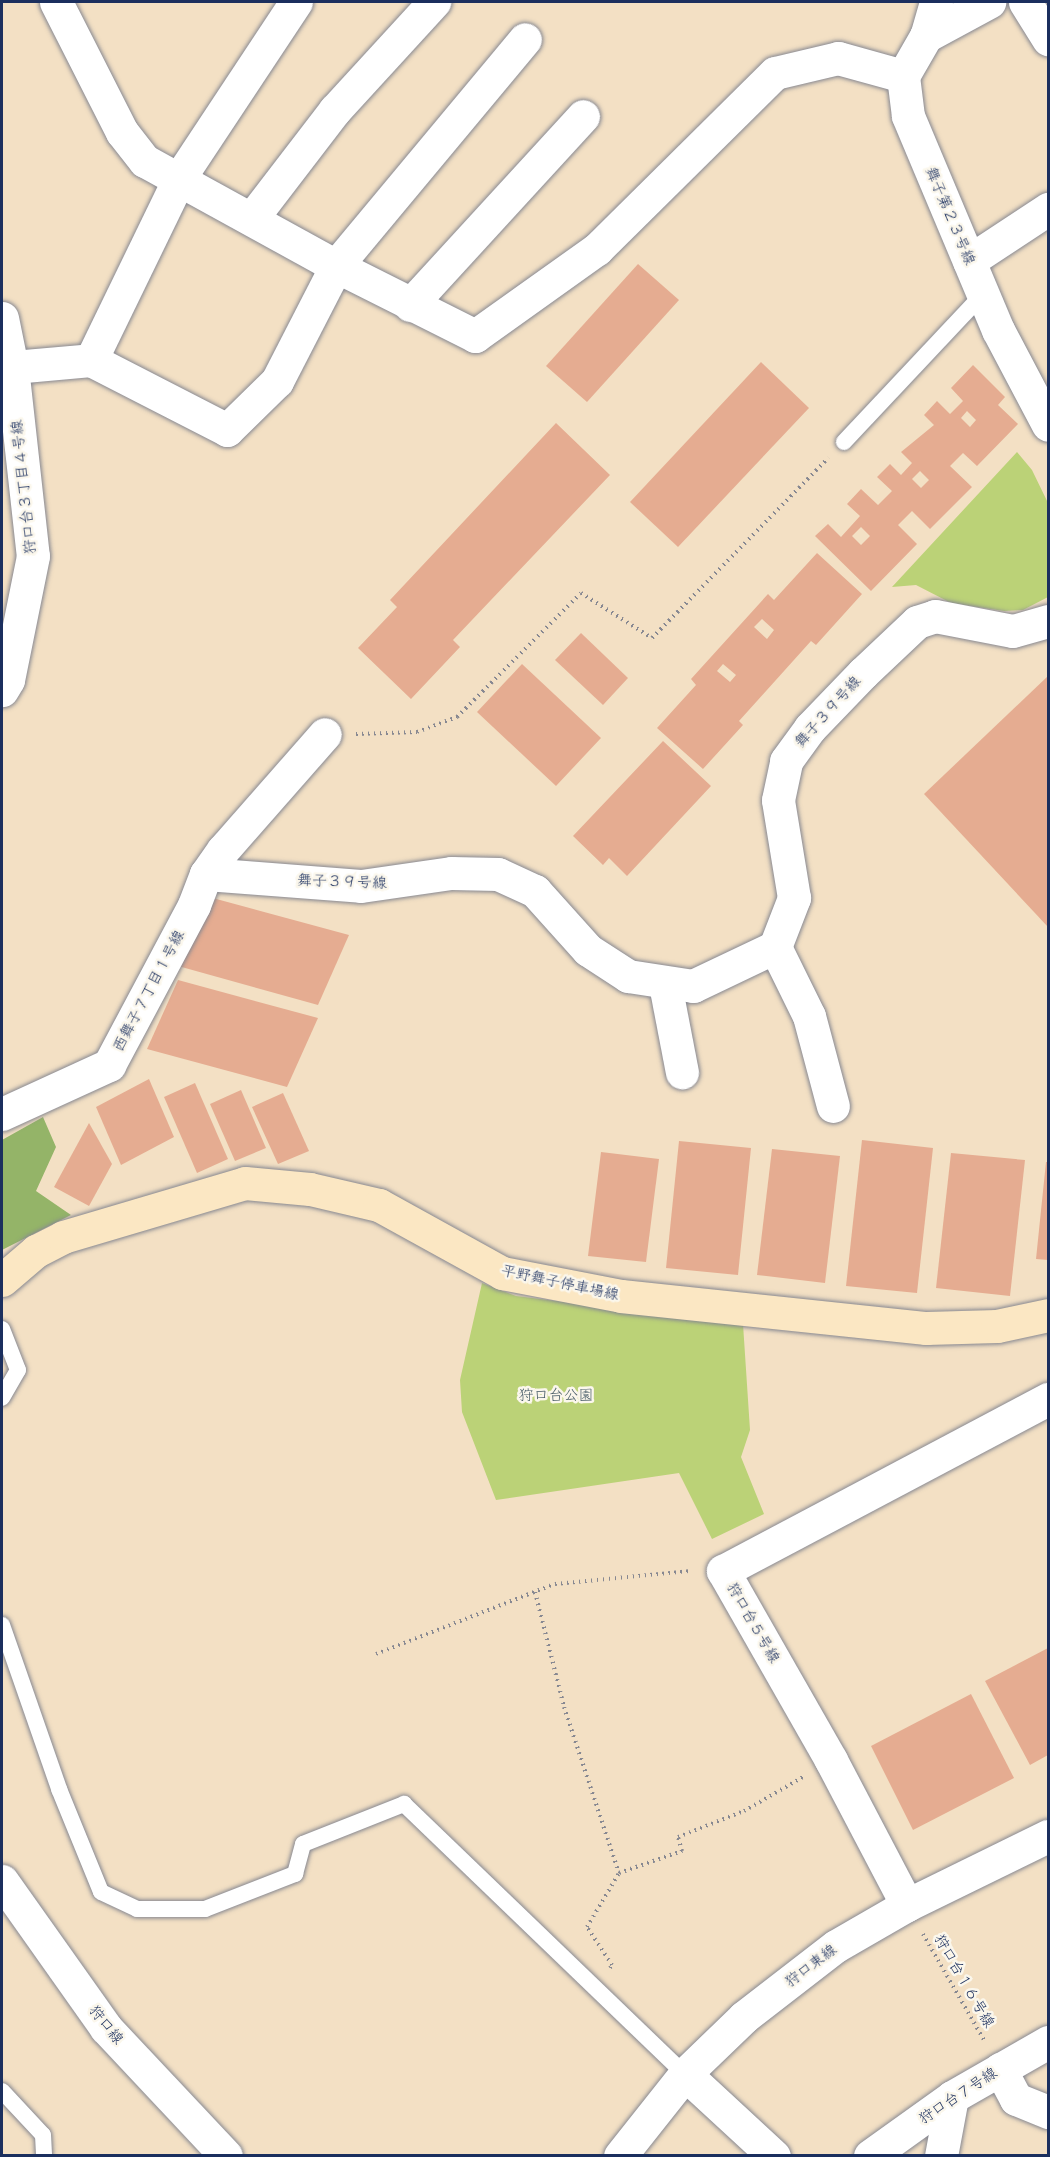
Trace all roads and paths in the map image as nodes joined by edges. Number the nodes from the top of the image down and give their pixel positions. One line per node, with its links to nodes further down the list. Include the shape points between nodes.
1 (56, 2): 12 (street, via 122,132 145,161)
2 (296, 2): 12 (street)
3 (434, 2): 14 (street, via 335,110)
4 (936, 2): 7 (street)
5 (989, 2): 7 (street)
6 (1025, 2): 9 (street)
7 (926, 36): 10 (street)
8 (525, 39): 16 (street)
9 (1048, 39)
10 (903, 76): 15 (street, 舞子第２３号線, via 908,116); 18 (street, via 838,58 775,73 597,249 475,336)
11 (583, 116): 18 (street)
12 (180, 177): 14 (street); 20 (street)
13 (1048, 209): 15 (street)
14 (252, 218): 16 (street)
15 (969, 261): 17 (street, 舞子第２３号線)
16 (336, 266): 18 (street); 20 (street, via 277,381 226,430)
17 (983, 294): 22 (street, 舞子第２３号線); 23 (lane)
18 (410, 305)
19 (2, 318): 21 (street, 狩口台３丁目４号線)
20 (92, 360): 21 (street)
21 (7, 368): 25 (street, 狩口台３丁目４号線, via 33,556 8,680)
22 (1048, 425)
23 (844, 442): 26 (path, via 652,639 581,592 457,717 417,732)
24 (1048, 621): 28 (street, 舞子３９号線, via 1013,631 935,616 917,621 810,728 786,761 778,800 794,898)
25 (2, 690)
26 (325, 734): 27 (street, 西舞子７丁目１号線)
27 (206, 874): 29 (street, 舞子３９号線, via 360,886 451,873 498,874 535,891 588,950 628,976); 32 (street, 西舞子７丁目１号線, via 194,905 109,1065)
28 (775, 947): 29 (street, 舞子３９号線, via 693,986); 31 (street, via 809,1016)
29 (665, 984): 30 (street)
30 (682, 1072)
31 (833, 1106)
32 (2, 1114)
33 (2, 1280): 34 (main road, 平野舞子停車場線, via 36,1251 63,1237 245,1183 310,1189 379,1205 502,1274 621,1296 926,1328 997,1326)
34 (1048, 1315)
35 (2, 1329): 36 (lane, via 18,1370)
36 (2, 1398)
37 (1048, 1399): 38 (street, 狩口台５号線)
38 (723, 1570): 39 (path, via 664,1571 555,1584); 42 (street, 狩口台５号線)
39 (536, 1592): 41 (path); 44 (path, via 564,1707)
40 (2, 1625): 50 (lane, via 100,1892 137,1909 204,1909 295,1874 303,1844 404,1804)
41 (376, 1654)
42 (831, 1760): 44 (path, via 744,1811 678,1837 682,1851); 46 (street, 狩口台５号線)
43 (1048, 1836): 46 (street, 狩口東線)
44 (619, 1873): 47 (path, via 587,1927)
45 (3, 1888): 55 (street, 狩口線, via 106,2028)
46 (907, 1905): 49 (path, 狩口台１６号線); 50 (street, 狩口東線, via 836,1946 744,2017)
47 (612, 1965)
48 (1048, 2042): 49 (street, 狩口台７号線)
49 (1000, 2069): 52 (street, 狩口台７号線); 53 (street, via 1016,2099)
50 (685, 2074): 56 (street, 狩口東線); 57 (street)
51 (2, 2091): 54 (lane, via 43,2134)
52 (952, 2097): 58 (street, 狩口台７号線); 59 (street)
53 (1048, 2112)
54 (44, 2156)
55 (226, 2156)
56 (620, 2156)
57 (774, 2156)
58 (870, 2156)
59 (940, 2156)

